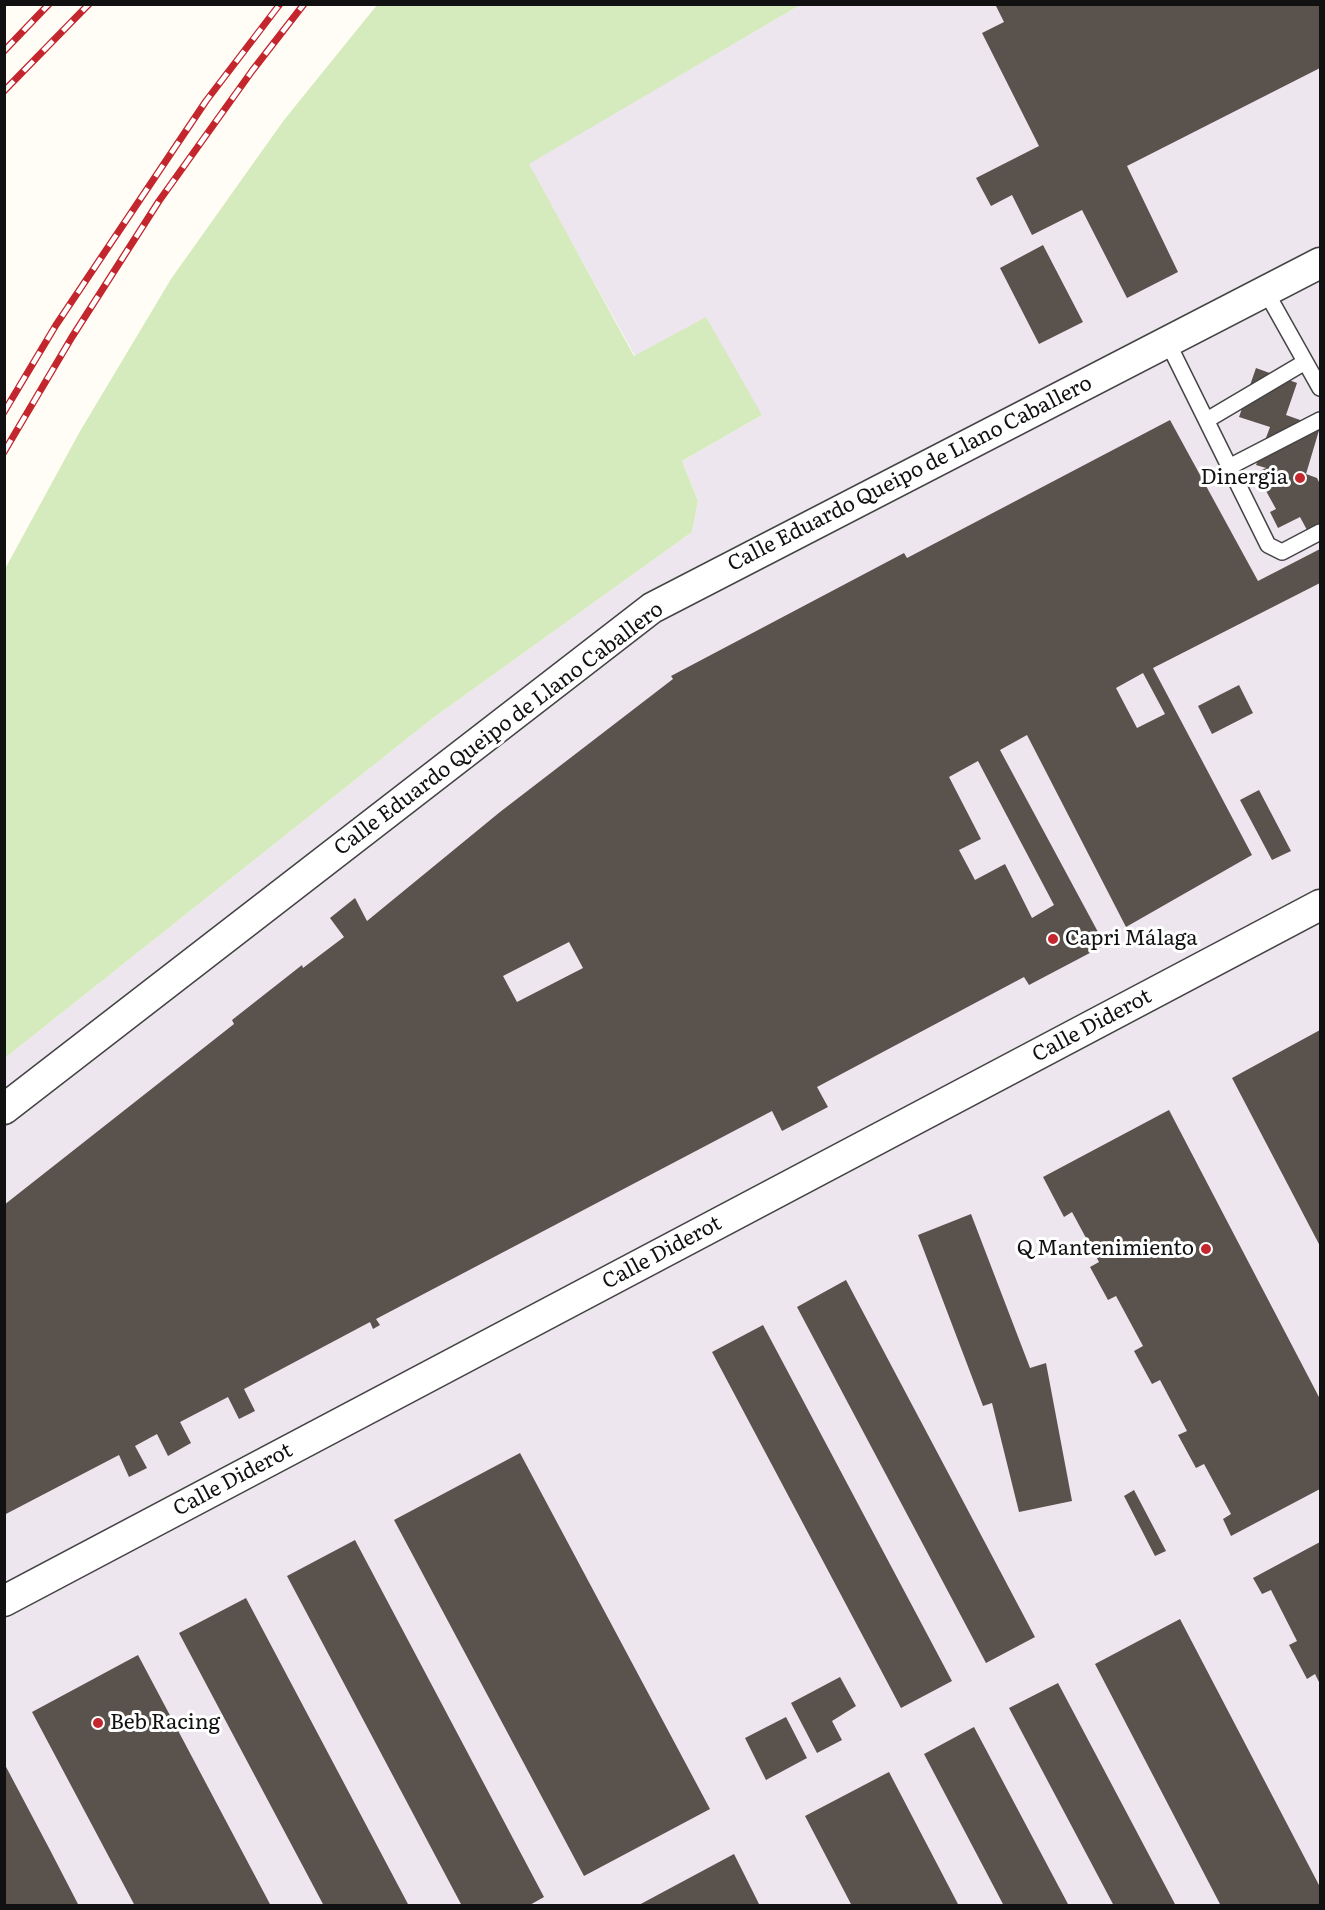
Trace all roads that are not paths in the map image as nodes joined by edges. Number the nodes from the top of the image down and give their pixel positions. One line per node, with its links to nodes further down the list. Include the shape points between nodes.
1 (1320, 263): 2 (street, Calle Eduardo Queipo de Llano Caballero)
2 (1265, 290): 3 (street, Calle Eduardo Queipo de Llano Caballero); 4 (lane)
3 (1167, 341): 6 (lane); 11 (street, Calle Eduardo Queipo de Llano Caballero, via 652,608)
4 (1305, 362): 5 (lane); 6 (lane)
5 (1320, 388)
6 (1207, 420): 8 (lane)
7 (1320, 420): 8 (lane)
8 (1229, 467): 9 (lane, via 1268,545 1282,552)
9 (1320, 532)
10 (1320, 905): 12 (street, Calle Diderot)
11 (4, 1109)
12 (4, 1601)

